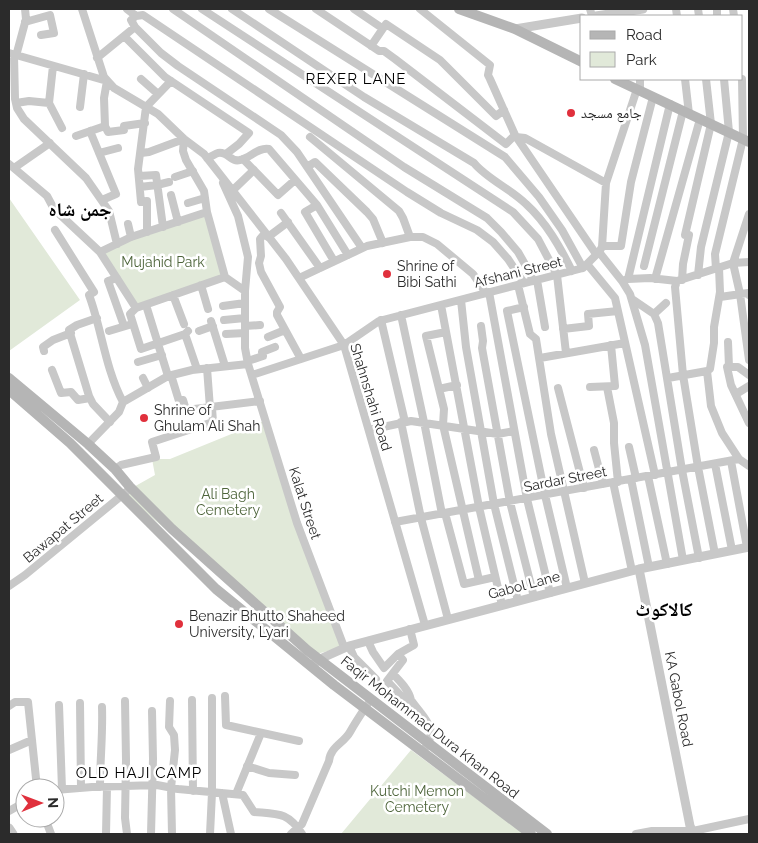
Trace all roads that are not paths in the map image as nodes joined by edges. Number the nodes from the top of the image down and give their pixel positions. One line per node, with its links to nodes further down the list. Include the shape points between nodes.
1 (25, 9): 17 (street)
2 (82, 9): 25 (street)
3 (127, 9): 15 (street)
4 (173, 9): 120 (street, via 404,167 487,218 518,252)
5 (202, 9): 113 (street, via 513,212 538,239)
6 (232, 9): 112 (street, via 502,184 527,204 553,236)
7 (268, 9): 108 (street, via 505,157 539,196)
8 (316, 9): 23 (street)
9 (354, 9): 19 (street)
10 (420, 9): 46 (street, via 490,64 488,75)
11 (459, 9): 20 (main road)
12 (642, 9): 13 (street)
13 (627, 10): 14 (street)
14 (609, 13)
15 (136, 16): 18 (street, via 131,20); 122 (street, via 143,15 407,192 476,230 493,242 508,260)
16 (580, 18): 20 (street)
17 (25, 22): 21 (street, via 50,15 54,33); 24 (street)
18 (135, 27): 22 (street); 68 (street, via 178,66 280,135)
19 (382, 28): 23 (street); 46 (street, via 386,24 440,60 496,116)
20 (515, 29): 26 (main road)
21 (41, 35)
22 (124, 36): 25 (street); 37 (street)
23 (371, 46): 56 (street, via 384,51 506,144)
24 (13, 55): 27 (street); 41 (street)
25 (97, 58): 36 (street)
26 (580, 61)
27 (53, 66): 28 (street); 42 (street)
28 (84, 74): 36 (street); 44 (street)
29 (141, 80): 39 (street)
30 (618, 80): 38 (main road)
31 (640, 80): 38 (street)
32 (685, 80): 47 (street)
33 (706, 80): 50 (street)
34 (724, 80): 54 (street)
35 (742, 80): 59 (street)
36 (107, 81): 45 (street); 51 (street)
37 (171, 81): 39 (street); 64 (street, via 249,133)
38 (639, 90): 40 (main road); 76 (street)
39 (158, 94): 45 (street)
40 (654, 97): 43 (main road); 102 (street, via 631,182 621,246)
41 (16, 103): 42 (street); 60 (street, via 24,119)
42 (49, 103): 52 (street)
43 (670, 104): 47 (main road); 119 (street)
44 (80, 107)
45 (146, 107): 49 (street); 58 (street)
46 (504, 110): 56 (street)
47 (686, 112): 48 (main road); 95 (street)
48 (700, 119): 50 (main road); 98 (street)
49 (145, 123): 51 (street, via 108,132); 63 (street)
50 (712, 124): 54 (main road); 121 (street, via 685,235 689,235)
51 (105, 126): 53 (street)
52 (62, 128)
53 (90, 131): 55 (street); 62 (street)
54 (729, 132): 59 (main road); 114 (street, via 701,247)
55 (76, 136)
56 (515, 136): 76 (street, via 525,138); 102 (street)
57 (310, 137): 96 (street, via 399,211)
58 (184, 139): 63 (street); 65 (street); 70 (street, via 183,151)
59 (746, 140): 111 (street, via 714,254)
60 (50, 144): 67 (street); 82 (street, via 83,174)
61 (118, 148): 62 (street)
62 (100, 153): 82 (street, via 116,194)
63 (141, 153): 72 (street)
64 (226, 154): 65 (street, via 218,153); 66 (street, via 235,161)
65 (208, 158): 71 (street)
66 (243, 159): 69 (street); 74 (street, via 263,148 269,149)
67 (11, 166): 103 (street, via 46,196 54,209)
68 (308, 167): 99 (street, via 315,162 367,212); 101 (street)
69 (254, 170): 74 (street, via 278,195); 79 (street)
70 (193, 171): 73 (street); 81 (street)
71 (217, 171): 79 (street, Shahnshahi Road); 124 (street, Kalat Street, via 238,216 248,258)
72 (139, 176): 77 (street, via 156,175); 78 (street)
73 (175, 177)
74 (295, 180): 84 (street)
75 (169, 182): 77 (street)
76 (606, 183): 102 (street)
77 (157, 185): 78 (street); 91 (street)
78 (140, 187): 93 (street, via 142,202 147,201)
79 (232, 191): 94 (street, Shahnshahi Road)
80 (170, 195): 88 (street)
81 (205, 198): 83 (street); 85 (street)
82 (102, 200): 100 (street, via 109,210)
83 (188, 203)
84 (317, 205): 104 (street); 105 (street, via 305,212)
85 (207, 212): 88 (street); 115 (street)
86 (281, 213): 89 (street)
87 (749, 214): 107 (street)
88 (178, 222): 91 (street)
89 (288, 222): 94 (street); 110 (street)
90 (128, 224): 97 (street)
91 (163, 227): 93 (street)
92 (55, 230): 143 (street, via 94,292 89,295)
93 (147, 232): 97 (street)
94 (267, 235): 117 (street, Shahnshahi Road); 154 (street, via 260,239 259,263 280,308 277,315)
95 (652, 235): 98 (street); 109 (street)
96 (410, 237): 99 (street); 125 (street, via 423,237 437,244 473,274)
97 (131, 238): 100 (street)
98 (666, 238): 118 (street)
99 (383, 243): 101 (street)
100 (117, 244): 103 (street)
101 (362, 248): 104 (street)
102 (599, 251): 108 (street); 119 (street)
103 (100, 252): 116 (street)
104 (348, 255): 105 (street)
105 (334, 261): 110 (street)
106 (749, 262): 107 (street)
107 (733, 263): 111 (street); 127 (street)
108 (585, 266): 112 (street, Afshani Street); 140 (street, via 615,298)
109 (644, 266)
110 (320, 268): 117 (street)
111 (717, 268): 114 (street); 129 (street)
112 (572, 271): 113 (street, Afshani Street)
113 (557, 275): 120 (street, Afshani Street); 152 (street)
114 (698, 275): 121 (street)
115 (225, 277): 123 (street); 124 (street)
116 (117, 278): 138 (street); 149 (street, via 108,281)
117 (299, 278): 164 (street, Shahnshahi Road)
118 (655, 279): 119 (street); 121 (street)
119 (625, 280): 130 (street)
120 (535, 281): 122 (street, Afshani Street); 151 (street)
121 (679, 281): 182 (street, via 675,287)
122 (521, 284): 125 (street, Afshani Street); 137 (street)
123 (201, 285): 126 (street); 139 (street)
124 (245, 291): 132 (street, Kalat Street)
125 (488, 293): 131 (street, Afshani Street); 208 (street)
126 (173, 294): 134 (street); 153 (street)
127 (740, 294): 128 (street); 129 (street); 172 (street)
128 (749, 294)
129 (720, 297): 180 (street, via 712,360)
130 (632, 299): 141 (street); 220 (street, via 645,345)
131 (461, 300): 135 (street, Afshani Street); 209 (street)
132 (245, 303): 136 (street); 147 (street, Kalat Street)
133 (666, 303): 141 (street)
134 (146, 305): 138 (street); 163 (street)
135 (441, 305): 142 (street, Afshani Street); 157 (street)
136 (223, 306)
137 (524, 307): 171 (street); 229 (street, via 508,311)
138 (136, 308): 146 (street, via 130,314)
139 (208, 309)
140 (618, 310): 152 (street, via 588,314 589,326); 161 (street)
141 (654, 314): 187 (street)
142 (400, 315): 145 (street, Afshani Street); 203 (street)
143 (97, 318): 158 (street, via 77,325); 199 (street, via 108,365)
144 (224, 320): 147 (street)
145 (381, 320): 164 (street, Afshani Street); 202 (street)
146 (133, 323): 149 (street); 163 (street, via 141,349)
147 (245, 325): 148 (street); 159 (street); 174 (street, Kalat Street)
148 (260, 325)
149 (124, 326): 155 (street)
150 (481, 326): 210 (street)
151 (544, 327)
152 (563, 329): 168 (street)
153 (186, 330): 163 (street); 178 (street)
154 (285, 330): 160 (street); 170 (street)
155 (109, 331)
156 (200, 331): 175 (street, via 212,323)
157 (446, 332): 188 (street); 194 (street, via 426,336)
158 (70, 333): 167 (street, via 48,343 43,347); 197 (street)
159 (226, 334)
160 (268, 337)
161 (625, 342): 165 (street); 221 (street)
162 (728, 342): 176 (street)
163 (158, 343): 169 (street)
164 (344, 345): 170 (street, Afshani Street); 207 (street, Shahnshahi Road)
165 (611, 345): 168 (street); 191 (street, via 615,386)
166 (275, 347): 174 (street)
167 (44, 351)
168 (566, 353): 171 (street)
169 (162, 355): 173 (street); 184 (street)
170 (301, 358): 181 (street, Afshani Street)
171 (540, 358): 227 (street, via 551,434)
172 (749, 360)
173 (138, 362)
174 (248, 362): 175 (street); 181 (street, Kalat Street)
175 (225, 366): 177 (street)
176 (729, 367): 183 (street, via 738,367); 196 (street, via 731,385)
177 (207, 368): 178 (street); 200 (street)
178 (197, 369): 184 (street)
179 (52, 370): 197 (street, via 61,393 71,392 78,400)
180 (707, 371): 182 (street); 214 (street, via 711,406)
181 (252, 375): 198 (street, Kalat Street)
182 (683, 375): 187 (street); 217 (street)
183 (749, 375)
184 (170, 376): 192 (street); 200 (street, via 179,401 183,400 186,410)
185 (9, 378): 211 (main road, Faqir Mohammad Dura Khan Road)
186 (143, 378): 192 (street)
187 (668, 378): 219 (street)
188 (457, 385): 194 (street); 206 (street)
189 (590, 386): 191 (street)
190 (749, 386): 196 (street)
191 (607, 387): 223 (street, via 614,423)
192 (148, 388): 199 (street)
193 (558, 388): 226 (street)
194 (439, 389): 205 (street, via 444,409)
195 (9, 390): 228 (main road, Faqir Mohammad Dura Khan Road, via 70,443)
196 (736, 394): 204 (street)
197 (90, 398): 201 (street)
198 (260, 401): 200 (street); 261 (street, Kalat Street, via 297,523)
199 (123, 402): 201 (street, via 120,412)
200 (211, 408): 218 (street, via 213,422 152,442 156,457)
201 (110, 422): 211 (street)
202 (403, 422): 203 (street); 207 (street); 236 (street)
203 (424, 422): 205 (street); 235 (street)
204 (749, 423)
205 (443, 425): 206 (street); 234 (street)
206 (465, 429): 209 (street); 233 (street)
207 (368, 430): 237 (street, Shahnshahi Road)
208 (514, 431): 210 (street); 230 (street)
209 (482, 432): 210 (street); 232 (street)
210 (498, 434): 231 (street)
211 (88, 444): 218 (main road, Faqir Mohammad Dura Khan Road)
212 (630, 447): 222 (street)
213 (594, 450): 224 (street)
214 (735, 460): 215 (street, Sardar Street); 216 (street); 238 (street)
215 (715, 464): 217 (street, Sardar Street); 239 (street)
216 (749, 466)
217 (698, 467): 219 (street, Sardar Street); 240 (street)
218 (115, 469): 225 (main road, Faqir Mohammad Dura Khan Road)
219 (682, 470): 220 (street, Sardar Street); 241 (street)
220 (668, 472): 221 (street, Sardar Street); 242 (street)
221 (652, 475): 222 (street, Sardar Street); 243 (street)
222 (634, 479): 223 (street, Sardar Street); 244 (street)
223 (615, 482): 224 (street, Sardar Street); 245 (street)
224 (603, 484): 226 (street, Sardar Street)
225 (130, 487): 228 (street, Bawapat Street); 251 (main road, Faqir Mohammad Dura Khan Road, via 172,530)
226 (584, 488): 227 (street, Sardar Street)
227 (564, 491): 229 (street, Sardar Street); 248 (street)
228 (122, 495): 249 (street, Bawapat Street); 255 (main road, Faqir Mohammad Dura Khan Road)
229 (545, 495): 230 (street, Sardar Street); 250 (street)
230 (527, 498): 231 (street, Sardar Street); 252 (street)
231 (510, 502): 232 (street, Sardar Street); 253 (street)
232 (494, 504): 233 (street, Sardar Street); 254 (street)
233 (479, 507): 234 (street, Sardar Street); 246 (street)
234 (461, 510): 235 (street, Sardar Street); 247 (street)
235 (443, 513): 236 (street, Sardar Street); 247 (street, via 464,584)
236 (421, 518): 237 (street, Sardar Street); 257 (street)
237 (396, 522): 258 (street, Shahnshahi Road)
238 (748, 547): 239 (street, Gabol Lane)
239 (732, 550): 240 (street, Gabol Lane)
240 (715, 554): 241 (street, Gabol Lane)
241 (699, 558): 242 (street, Gabol Lane)
242 (684, 560): 243 (street, Gabol Lane)
243 (666, 564): 244 (street, Gabol Lane)
244 (649, 567): 245 (street, Gabol Lane)
245 (635, 570): 248 (street, Gabol Lane); 299 (street, KA Gabol Road)
246 (495, 577): 247 (street); 256 (street)
247 (479, 580)
248 (585, 584): 250 (street, Gabol Lane)
249 (9, 586)
250 (567, 588): 252 (street, Gabol Lane)
251 (242, 591): 255 (main road); 263 (main road, Faqir Mohammad Dura Khan Road)
252 (550, 593): 253 (street, Gabol Lane)
253 (534, 597): 254 (street, Gabol Lane)
254 (518, 601): 256 (street, Gabol Lane)
255 (233, 602): 264 (main road, Faqir Mohammad Dura Khan Road)
256 (502, 605): 257 (street, Gabol Lane)
257 (448, 619): 258 (street, Gabol Lane)
258 (426, 625): 259 (street, Gabol Lane)
259 (410, 629): 260 (street, Gabol Lane); 262 (street, via 414,646)
260 (368, 640): 261 (street, Gabol Lane); 262 (street, via 384,668)
261 (346, 646): 263 (street, Gabol Lane); 265 (street, Kalat Street)
262 (398, 654): 280 (street, via 403,660 387,681 404,699 411,700 431,730)
263 (320, 660): 264 (street, Gabol Lane); 272 (main road, Faqir Mohammad Dura Khan Road)
264 (311, 666): 272 (main road, Faqir Mohammad Dura Khan Road)
265 (376, 679)
266 (226, 696): 277 (street, via 226,725)
267 (212, 698): 293 (street)
268 (192, 700): 292 (street)
269 (124, 701): 287 (street)
270 (170, 701): 290 (street, via 169,726 176,750)
271 (80, 703): 289 (street)
272 (368, 703): 280 (main road, Faqir Mohammad Dura Khan Road); 298 (street, via 348,735 329,756)
273 (59, 705): 285 (street)
274 (9, 706): 278 (street, via 28,702)
275 (102, 707): 288 (street, via 103,740 100,749)
276 (152, 711): 286 (street)
277 (261, 732): 279 (street); 282 (street)
278 (32, 740): 281 (street); 284 (street)
279 (299, 741)
280 (426, 748): 308 (main road, Faqir Mohammad Dura Khan Road); 309 (main road, Faqir Mohammad Dura Khan Road)
281 (9, 750)
282 (247, 766): 283 (street); 295 (street)
283 (295, 776)
284 (36, 778)
285 (58, 778)
286 (152, 785): 287 (street); 290 (street); 303 (street)
287 (125, 786): 288 (street); 302 (street)
288 (103, 787): 289 (street); 301 (street)
289 (81, 788): 291 (street)
290 (171, 788): 292 (street); 304 (street)
291 (65, 789)
292 (193, 791): 293 (street)
293 (212, 793): 294 (street); 305 (street)
294 (222, 793): 295 (street); 306 (street)
295 (236, 794): 298 (street, via 243,795 254,812 282,814)
296 (749, 818): 299 (street)
297 (9, 828): 300 (street)
298 (300, 831): 307 (street)
299 (693, 833): 310 (street, via 652,831)
300 (13, 834)
301 (106, 834)
302 (127, 834)
303 (151, 834)
304 (172, 834)
305 (210, 834)
306 (231, 834)
307 (291, 834)
308 (531, 834)
309 (546, 834)
310 (636, 834)

